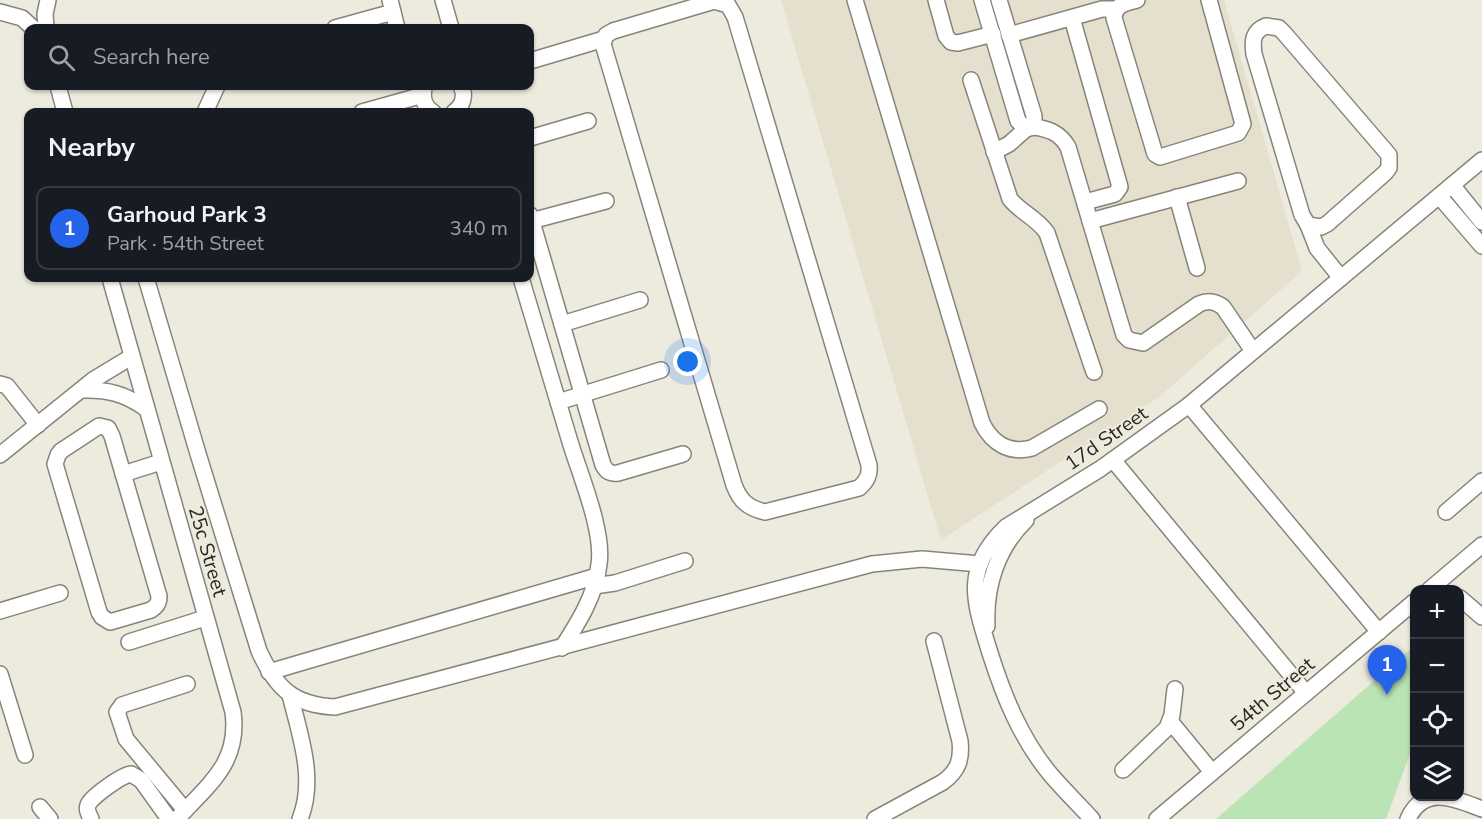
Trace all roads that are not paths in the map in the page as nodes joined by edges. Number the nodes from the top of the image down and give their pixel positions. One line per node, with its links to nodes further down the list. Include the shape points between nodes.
1 (48, 0): 14 (street)
2 (443, 0): 17 (street)
3 (855, 0): 67 (street, via 987,432 1002,446 1023,450)
4 (936, 0): 18 (street, via 951,42)
5 (982, 0): 18 (street)
6 (999, 0): 19 (street)
7 (1137, 0): 10 (street)
8 (1209, 0): 10 (street, via 1243,124 1238,133 1160,157 1155,154 1114,18)
9 (392, 6): 15 (street); 16 (street)
10 (1116, 9): 12 (street)
11 (0, 12): 13 (street)
12 (1072, 18): 19 (street); 43 (street, via 1120,187 1115,194)
13 (29, 24)
14 (46, 24)
15 (345, 24)
16 (396, 24)
17 (450, 24)
18 (993, 34): 34 (street, via 1018,121)
19 (1009, 35): 34 (street, via 1034,116)
20 (604, 39): 20 (street, via 738,496 755,510 765,512 859,488 870,474 869,465 733,10 714,1 613,31); 21 (street)
21 (534, 60)
22 (971, 80): 36 (street)
23 (58, 90): 28 (street)
24 (215, 90): 29 (street)
25 (420, 90): 30 (street)
26 (423, 90): 31 (street, via 424,103)
27 (462, 90): 32 (street)
28 (64, 108)
29 (207, 108)
30 (373, 108)
31 (429, 108)
32 (462, 108)
33 (588, 121): 35 (street)
34 (1030, 128): 36 (street); 43 (street, via 1052,131 1064,140)
35 (534, 137)
36 (994, 152): 60 (street, via 1010,198 1047,233)
37 (1482, 160): 39 (street, 17d Street)
38 (1238, 181): 41 (street)
39 (1452, 185): 40 (street, 17d Street); 46 (street)
40 (1439, 196): 49 (street); 51 (street, 17d Street)
41 (1177, 197): 45 (street); 50 (street)
42 (606, 201): 44 (street)
43 (1085, 202): 45 (street)
44 (534, 217)
45 (1090, 221): 57 (street, via 1121,329 1129,340 1143,343 1209,301 1223,308)
46 (1482, 222)
47 (1308, 225): 47 (street, via 1327,224 1385,173 1389,155 1280,28 1266,26 1253,40 1254,54); 51 (street, via 1317,248)
48 (534, 231): 56 (street)
49 (1482, 246)
50 (1197, 268)
51 (1341, 278): 57 (street, 17d Street)
52 (111, 282): 58 (street, 25c Street)
53 (147, 282): 94 (street)
54 (522, 282): 64 (street)
55 (640, 300): 56 (street)
56 (562, 324): 63 (street)
57 (1253, 351): 65 (street, 17d Street)
58 (131, 357): 62 (street); 66 (street, 25c Street)
59 (661, 370): 63 (street)
60 (1094, 372)
61 (0, 384): 68 (street, via 7,386)
62 (82, 390): 66 (street, via 116,393); 68 (street)
63 (582, 395): 64 (street); 69 (street, via 606,471 618,473)
64 (558, 402): 80 (street, via 597,532 600,565)
65 (1189, 405): 71 (street, 17d Street); 89 (street)
66 (145, 408): 72 (street, 25c Street)
67 (1099, 409)
68 (38, 425): 70 (street)
69 (683, 454)
70 (0, 455)
71 (1113, 460): 75 (street, 17d Street); 98 (street)
72 (161, 462): 73 (street); 88 (street, 25c Street)
73 (123, 474): 73 (street, via 111,431 103,426 94,427 56,459 99,612 110,622 151,610 159,602)
74 (1482, 481): 76 (street)
75 (1036, 509): 79 (street, 17d Street, via 995,537); 93 (street, via 1010,539 993,574 986,612)
76 (1446, 512)
77 (1482, 545): 81 (street)
78 (685, 561): 80 (street, via 615,583)
79 (980, 564): 92 (street, via 922,559 872,564); 93 (street, 17d Street, via 975,601)
80 (596, 581): 92 (street); 94 (street)
81 (1448, 583)
82 (60, 593): 85 (street)
83 (1464, 601): 87 (street)
84 (1410, 605): 89 (street, 54th Street)
85 (0, 611)
86 (1464, 611): 87 (street)
87 (1482, 617)
88 (205, 618): 91 (street); 105 (street, 25c Street, via 233,712 234,736 222,770)
89 (1379, 632): 98 (street, 54th Street)
90 (934, 641): 109 (street, via 960,741 959,765 943,782)
91 (129, 642)
92 (562, 648): 99 (street, via 335,707 300,701)
93 (990, 652): 110 (street, 17d Street, via 1005,695 1031,746)
94 (268, 672): 99 (street)
95 (0, 674): 101 (street)
96 (188, 684): 105 (street, via 122,705 117,712 126,739)
97 (1175, 689): 100 (street)
98 (1306, 693): 103 (street, 54th Street)
99 (290, 695): 108 (street, via 308,784)
100 (1170, 721): 102 (street, via 1162,734); 103 (street)
101 (25, 755)
102 (1123, 770)
103 (1212, 772): 111 (street, 54th Street)
104 (1482, 809): 112 (street, via 1444,797 1430,798 1418,804)
105 (181, 815)
106 (91, 819): 107 (street, via 89,802 131,774 141,780)
107 (170, 819)
108 (300, 819)
109 (875, 819)
110 (1092, 819)
111 (1157, 819)
112 (1408, 819)

